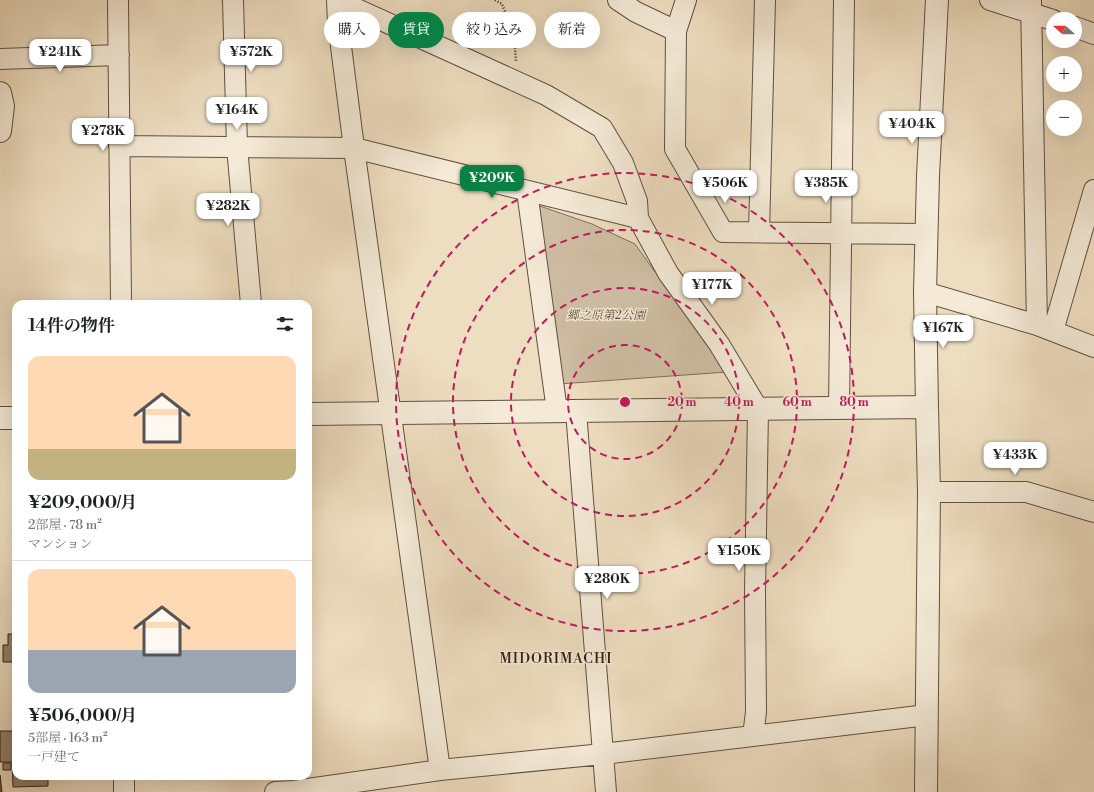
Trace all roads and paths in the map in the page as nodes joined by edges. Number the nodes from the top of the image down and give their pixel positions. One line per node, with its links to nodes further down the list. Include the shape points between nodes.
1 (118, 0): 16 (street)
2 (233, 0): 22 (street)
3 (337, 0): 18 (street); 23 (street)
4 (494, 0): 18 (path, via 502,4 514,34)
5 (618, 0): 14 (street, via 636,12)
6 (686, 0): 14 (street)
7 (765, 0): 27 (street)
8 (844, 0): 28 (street)
9 (937, 0): 29 (street)
10 (990, 0): 11 (street)
11 (1030, 6): 12 (street); 33 (street)
12 (1046, 16)
13 (1082, 30): 15 (street)
14 (676, 31): 27 (street, via 675,149 723,232)
15 (1094, 34)
16 (119, 55): 17 (street); 21 (street)
17 (0, 59)
18 (521, 84): 26 (street, via 546,95 602,128 623,163 637,201)
19 (0, 93): 20 (street)
20 (0, 131)
21 (119, 146): 22 (street); 31 (street)
22 (237, 147): 23 (street); 32 (street)
23 (354, 148): 25 (street); 39 (street)
24 (1094, 190): 33 (street)
25 (527, 191): 26 (street); 38 (street)
26 (638, 218): 37 (street, via 668,273 719,344)
27 (759, 232): 28 (street)
28 (842, 233): 29 (street); 36 (street)
29 (927, 234): 30 (street)
30 (926, 292): 33 (street); 35 (street)
31 (121, 300)
32 (251, 300)
33 (1045, 328): 34 (street)
34 (1094, 347)
35 (927, 407): 36 (street); 43 (street)
36 (839, 408): 37 (street)
37 (758, 409): 38 (street); 46 (street, via 756,712)
38 (567, 411): 39 (street); 47 (street)
39 (391, 413): 40 (street); 48 (street)
40 (312, 414)
41 (0, 418): 42 (street)
42 (12, 418)
43 (929, 492): 44 (street, via 1026,492); 45 (street)
44 (1094, 512)
45 (927, 715): 46 (street); 53 (street)
46 (753, 736): 47 (street)
47 (603, 754): 48 (street); 52 (street)
48 (440, 770): 50 (street)
49 (124, 780): 51 (street)
50 (289, 788)
51 (124, 792)
52 (606, 792)
53 (926, 792)

